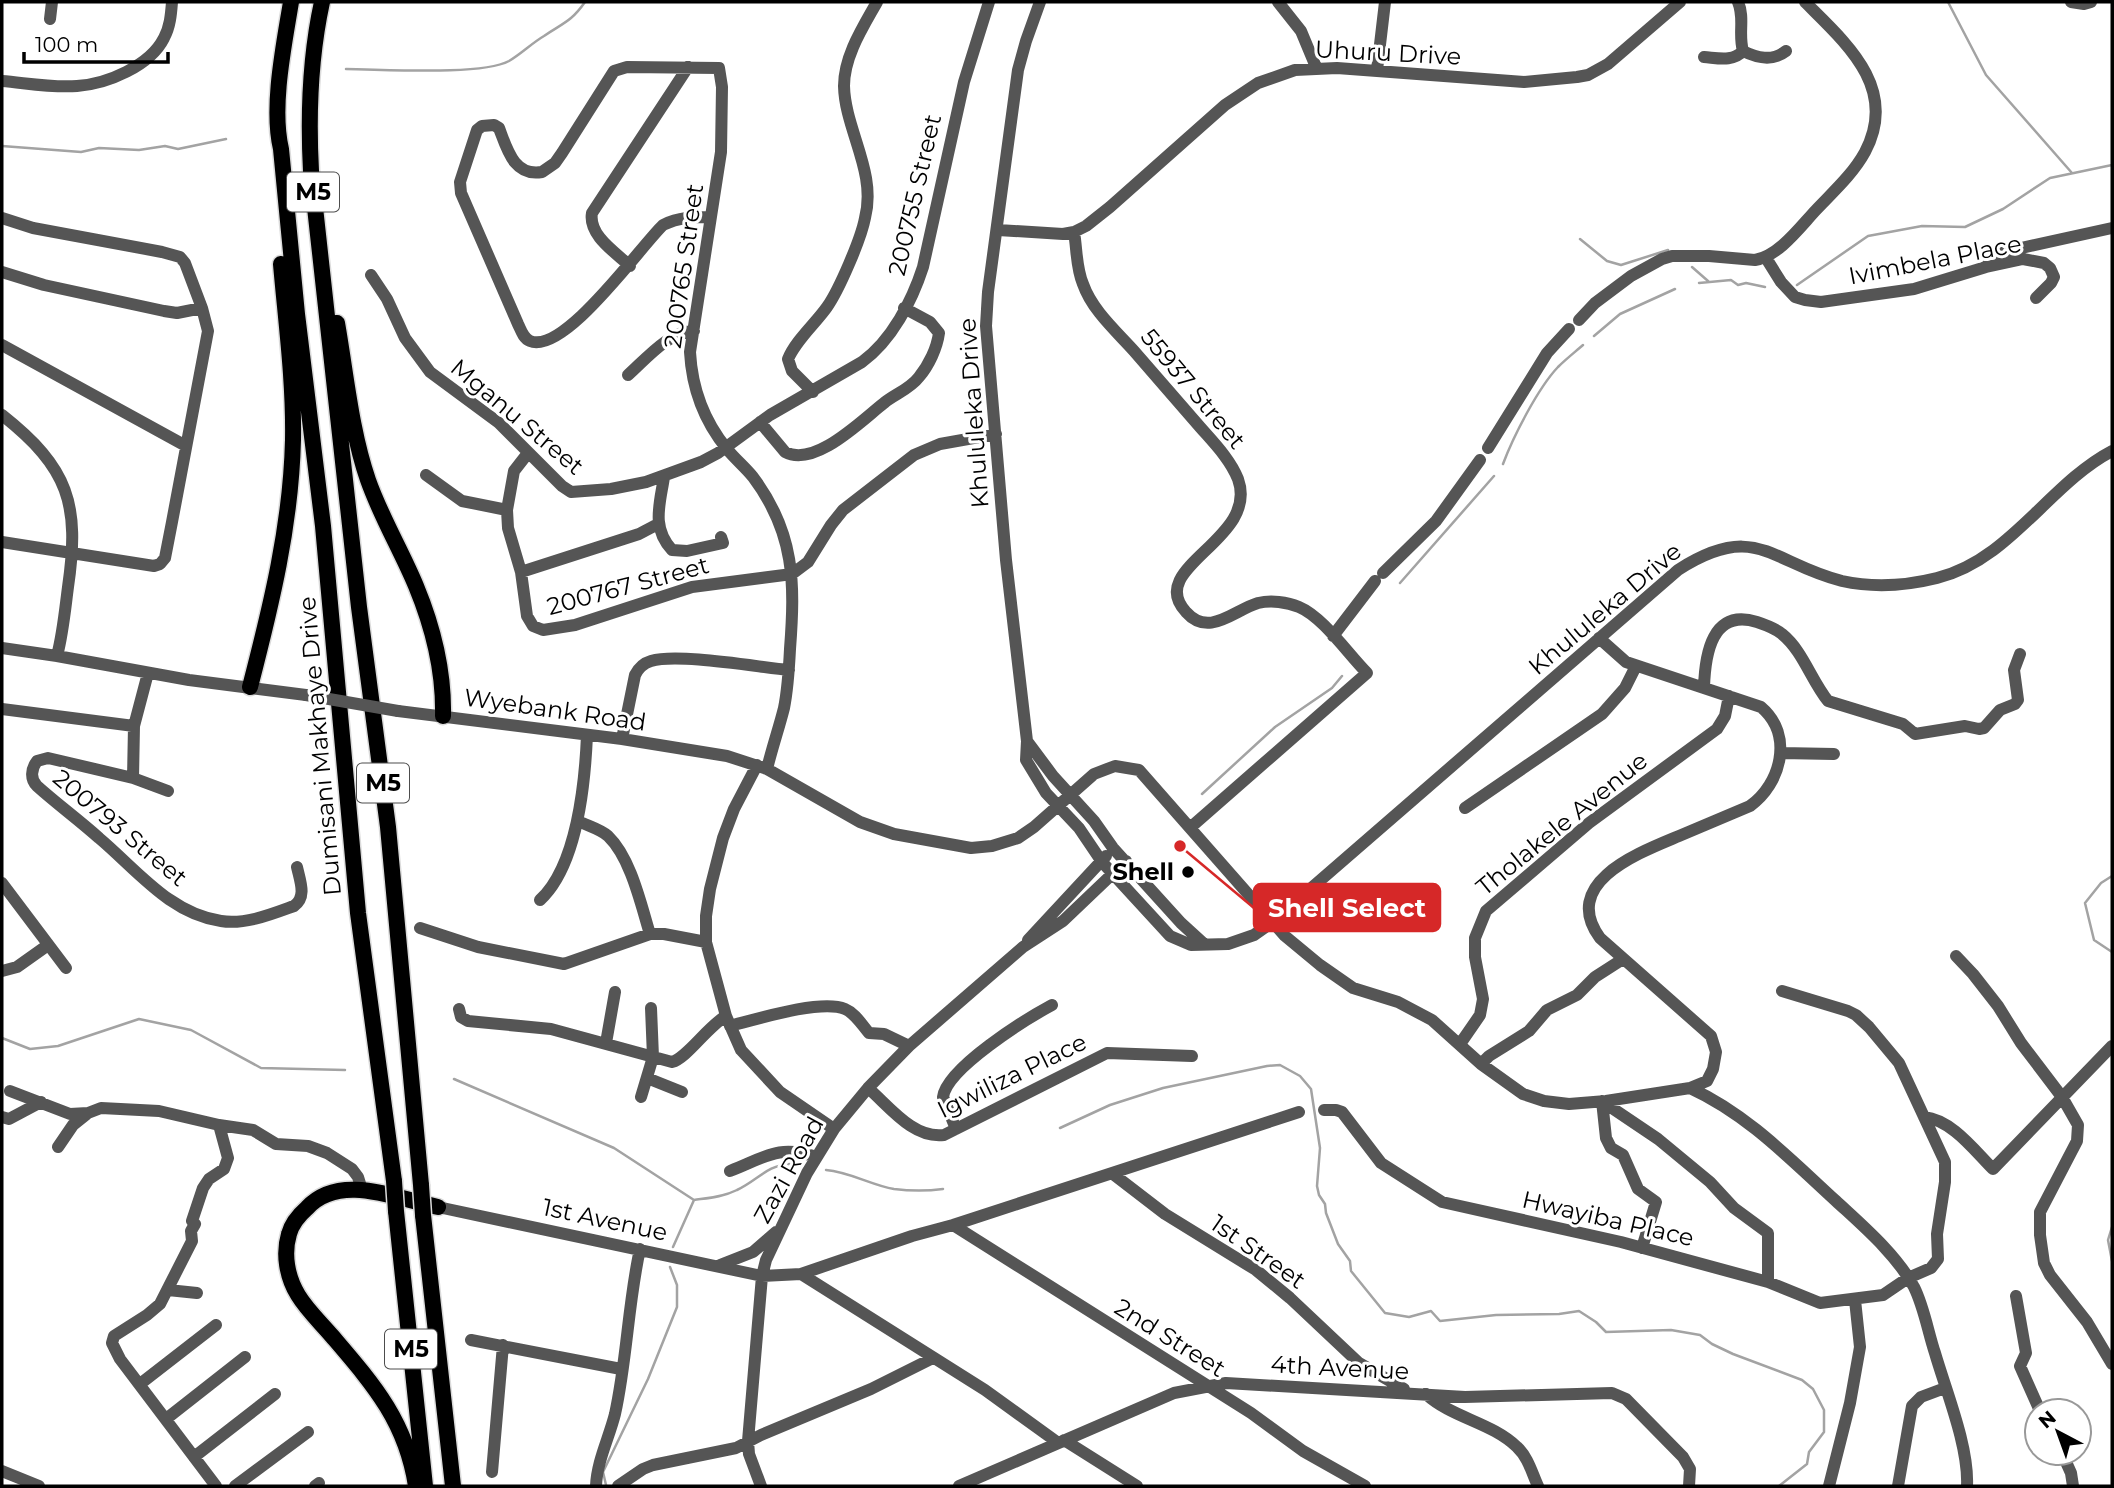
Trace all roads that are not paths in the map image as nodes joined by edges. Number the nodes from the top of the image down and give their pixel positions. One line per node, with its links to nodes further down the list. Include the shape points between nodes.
1 (52, 2): 15 (street)
2 (172, 2): 22 (street, via 163,42 120,74 77,86)
3 (291, 2): 23 (main road, Dumisani Makhaye Drive / M5)
4 (322, 2): 24 (main road, Dumisani Makhaye Drive / M5, via 310,107)
5 (877, 2): 43 (street, via 854,47 844,86 866,177 866,217 832,299 788,359 792,371)
6 (989, 2): 37 (street, 200755 Street, via 964,82 923,267)
7 (1040, 2): 28 (street, Khululeka Drive, via 1018,70)
8 (1278, 2): 20 (street, via 1301,31)
9 (1385, 2): 21 (street)
10 (1680, 2): 21 (street, Uhuru Drive, via 1625,51 1588,75 1524,82)
11 (1738, 2): 16 (street)
12 (1805, 2): 30 (street, via 1863,66 1874,93 1875,122 1866,151 1855,167)
13 (2071, 2): 14 (street)
14 (2091, 2)
15 (50, 19)
16 (1743, 51): 17 (street, via 1769,58); 18 (street, via 1731,59)
17 (1786, 51)
18 (1704, 57)
19 (688, 67): 25 (street, 200765 Street, via 719,68 721,75 721,152); 31 (street, via 592,213 593,230); 31 (street, via 627,66 614,71 555,163 542,172 526,172 515,164 499,128 482,126 460,182 525,338 533,342 552,339 590,308)
20 (1316, 67): 21 (street, Uhuru Drive); 29 (street, Uhuru Drive, via 1258,83 1241,94 1110,207)
21 (1377, 70)
22 (2, 80)
23 (277, 132): 70 (main road, via 275,192 291,383 292,452 281,555); 183 (main road, Dumisani Makhaye Drive / M5, bridge, via 323,526 358,913 394,1181)
24 (314, 204): 74 (main road, via 359,446 377,502 429,623 440,671); 142 (main road, Dumisani Makhaye Drive / M5, bridge, via 388,827 421,1185)
25 (711, 217): 31 (street, via 684,217 663,225); 40 (street, 200765 Street)
26 (2, 218): 36 (street, via 180,257 186,262)
27 (2112, 228): 32 (street, via 2003,252)
28 (998, 230): 29 (street); 46 (street, Khululeka Drive, via 986,326)
29 (1074, 232): 62 (street, 55937 Street, via 1079,272 1091,300 1223,453 1237,478 1241,503 1231,526 1179,581 1184,611 1204,623 1215,623 1255,604 1285,603 1315,617)
30 (1766, 258): 32 (street, Ivimbela Place, via 1795,297 1821,302 1914,289); 38 (street, via 1662,259 1631,276)
31 (629, 266)
32 (1986, 267): 35 (street, Ivimbela Place, via 2023,259 2044,263 2054,277)
33 (2, 272): 36 (street, via 163,312)
34 (370, 275): 51 (street, Mganu Street, via 430,372 499,423)
35 (2036, 298)
36 (202, 308): 47 (street, via 208,331)
37 (904, 308): 43 (street, 200755 Street, via 875,353); 45 (street, via 939,332 926,366 907,389 849,433 813,452 785,452)
38 (1579, 320)
39 (1569, 329): 49 (street, via 1548,353)
40 (694, 331): 42 (street, via 667,341); 48 (street, 200765 Street, via 690,352 693,383 704,413)
41 (2, 345): 47 (street)
42 (628, 375)
43 (813, 392): 45 (street, 200755 Street)
44 (2, 415): 59 (street, via 33,441 63,485 73,522)
45 (765, 418): 48 (street, 200755 Street)
46 (996, 434): 61 (street, via 940,444 914,455 843,510 808,562); 78 (street, Khululeka Drive)
47 (186, 446): 59 (street, via 160,564)
48 (726, 447): 54 (street, Mganu Street); 61 (street, 200765 Street, via 770,504)
49 (1488, 448)
50 (2112, 451): 63 (street, Khululeka Drive, via 1995,548 1951,574 1899,585 1862,584 1828,577 1768,551 1725,548 1678,570)
51 (527, 453): 54 (street, Mganu Street, via 567,491 577,493); 55 (street, 200767 Street, via 514,471)
52 (1480, 460): 62 (street, via 1436,521 1379,577)
53 (426, 475): 55 (street, via 462,501)
54 (664, 477): 56 (street)
55 (508, 510): 60 (street, 200767 Street, via 508,528)
56 (658, 524): 57 (street, via 671,550 723,543); 60 (street)
57 (721, 537)
58 (2, 541): 59 (street)
59 (73, 555): 66 (street)
60 (521, 572): 61 (street, 200767 Street, via 527,616 533,626 543,630 575,625 692,587)
61 (792, 574): 68 (street, 200765 Street)
62 (1334, 636): 88 (street, 55937 Street, via 1367,673)
63 (1599, 638): 67 (street, via 1618,657); 96 (street, Khululeka Drive)
64 (2, 648): 66 (street, Wyebank Road)
65 (2020, 654): 71 (street, via 2014,670 2018,700 1979,729 1965,726 1915,734 1903,723 1828,701 1783,634 1750,620 1729,621 1719,628 1711,642)
66 (57, 656): 69 (street, Wyebank Road)
67 (1636, 666): 71 (street); 86 (street, via 1625,688 1602,713)
68 (789, 670): 77 (street, via 679,659 643,664 635,674); 81 (street, 200765 Street, via 785,705)
69 (148, 673): 70 (street, Wyebank Road); 75 (street, 200793 Street)
70 (250, 687): 74 (street, Wyebank Road, bridge)
71 (1704, 688): 72 (street)
72 (1729, 696): 79 (street, via 1765,710 1777,732); 114 (street, Tholakele Avenue, via 1717,729 1589,823 1486,911 1475,938 1482,1007)
73 (2, 709): 75 (street)
74 (443, 716): 76 (street, Wyebank Road)
75 (134, 726): 82 (street, 200793 Street)
76 (587, 736): 77 (street, Wyebank Road); 87 (street)
77 (622, 739): 81 (street, Wyebank Road, via 727,755)
78 (1027, 741): 84 (street); 85 (street, Khululeka Drive, via 1026,760)
79 (1780, 753): 80 (street); 104 (street, via 1773,780 1750,806 1628,859 1596,886 1590,901 1591,924)
80 (1834, 754)
81 (762, 767): 85 (street, Wyebank Road, via 860,822 894,834 971,848 1018,838); 99 (street, 200765 Street, via 734,809 723,838 710,889)
82 (133, 778): 83 (street, 200793 Street); 92 (street, 200793 Street, via 48,758 35,764 32,779 165,898 213,920 244,921 297,905 302,890)
83 (167, 791)
84 (1070, 795): 85 (street, Wyebank Road); 88 (street, Wyebank Road, via 1094,774 1127,766 1150,780); 89 (street)
85 (1058, 807): 91 (street, Khululeka Drive, via 1079,828)
86 (1465, 808)
87 (578, 821): 95 (street, via 551,887); 98 (street, via 615,844 635,885)
88 (1191, 827): 96 (street, Wyebank Road)
89 (1113, 848): 90 (street); 91 (street, Zazi Road)
90 (1126, 861): 93 (street, Zazi Road); 100 (street)
91 (1101, 862): 93 (street, Khululeka Drive); 102 (street, Zazi Road)
92 (297, 867)
93 (1112, 874): 100 (street, Khululeka Drive, via 1170,936 1191,945); 102 (street, Zazi Road, via 1063,921)
94 (2, 883): 101 (street)
95 (540, 900)
96 (1271, 923): 100 (street, Khululeka Drive, via 1242,941); 114 (street, Wyebank Road, via 1353,988 1416,1010)
97 (420, 928): 98 (street, via 478,947 564,964)
98 (649, 934): 99 (street)
99 (706, 942): 112 (street, 200765 Street)
100 (1205, 944)
101 (48, 945): 105 (street); 106 (street, via 17,967)
102 (1023, 947): 115 (street, Zazi Road)
103 (1956, 956): 126 (street, via 1998,1006)
104 (1623, 959): 119 (street, via 1577,995 1547,1010 1529,1031); 122 (street, via 1711,1036 1716,1052 1713,1069 1706,1081)
105 (66, 968)
106 (2, 971)
107 (1782, 991): 133 (street, via 1856,1015 1899,1063)
108 (615, 992): 113 (street)
109 (1052, 1005): 136 (street, via 998,1038 950,1082 943,1097)
110 (651, 1008): 118 (street)
111 (459, 1009): 113 (street, via 468,1021 551,1029)
112 (728, 1021): 115 (street, via 836,1007 848,1010 869,1033 890,1036); 118 (street, via 710,1026 678,1060); 135 (street, 200765 Street, via 741,1050 769,1082)
113 (606, 1043): 118 (street)
114 (1460, 1044): 119 (street, Wyebank Road)
115 (909, 1046): 121 (street, Zazi Road)
116 (2112, 1046): 126 (street)
117 (1192, 1056): 136 (street, Igwiliza Place, via 1107,1053)
118 (653, 1057): 120 (street)
119 (1481, 1064): 127 (street, Wyebank Road, via 1532,1097 1569,1104)
120 (647, 1078): 124 (street); 125 (street)
121 (868, 1088): 135 (street, Zazi Road); 136 (street, Igwiliza Place, via 918,1131 934,1136)
122 (1690, 1088): 127 (street, Wyebank Road); 150 (street, via 1718,1100 1767,1138 1868,1232)
123 (10, 1091): 128 (street)
124 (682, 1092)
125 (641, 1097)
126 (2062, 1097): 133 (street, via 1993,1169 1949,1126); 161 (street, via 2079,1130 2040,1212 2044,1263)
127 (1604, 1101): 145 (street, via 1611,1148 1623,1155 1638,1188 1656,1202); 151 (street, via 1658,1139 1768,1233)
128 (41, 1102): 131 (street, via 70,1114); 132 (street, via 9,1119)
129 (1324, 1110): 145 (street, Hwayiba Place, via 1342,1112 1381,1163 1442,1202)
130 (1299, 1112): 140 (street)
131 (88, 1113): 134 (street, via 101,1108 159,1111); 137 (street)
132 (2, 1117)
133 (1924, 1117): 150 (street, Hwayiba Place, via 1945,1162 1938,1259 1931,1268)
134 (219, 1125): 141 (street, via 253,1129 276,1144 308,1146 327,1153 352,1169); 152 (street, via 228,1158 224,1168 202,1188 192,1221 192,1241)
135 (834, 1129): 138 (street, Zazi Road)
136 (956, 1129)
137 (58, 1147)
138 (817, 1157): 139 (street, via 783,1151); 144 (street, Zazi Road)
139 (730, 1171)
140 (1113, 1174): 143 (street); 166 (street, 1st Street, via 1165,1214 1256,1270 1359,1363)
141 (362, 1190): 142 (main road); 182 (main road, via 338,1190 312,1202 290,1230 287,1262 297,1294 390,1408)
142 (430, 1211): 146 (street, 1st Avenue); 184 (main road, Dumisani Makhaye Drive / M5)
143 (953, 1225): 148 (street); 164 (street, 2nd Street)
144 (779, 1228): 147 (street, via 753,1252); 149 (street, Zazi Road)
145 (1642, 1248): 151 (street, Hwayiba Place)
146 (640, 1249): 147 (street, 1st Avenue); 162 (street)
147 (716, 1266): 149 (street, 1st Avenue)
148 (800, 1274): 149 (street); 160 (street)
149 (762, 1276): 172 (street, Zazi Road)
150 (1908, 1278): 155 (street, Hwayiba Place, via 1884,1296); 165 (street, via 1919,1299)
151 (1768, 1282): 155 (street, Hwayiba Place, via 1820,1303)
152 (168, 1290): 153 (street); 163 (street, via 156,1309 114,1336 112,1343 120,1359)
153 (197, 1293)
154 (2015, 1296): 169 (street, via 2025,1353 2020,1366)
155 (1855, 1300): 192 (street, via 1860,1347)
156 (216, 1325): 163 (street)
157 (471, 1340): 158 (street)
158 (503, 1345): 162 (street); 177 (street)
159 (245, 1357): 170 (street)
160 (933, 1359): 172 (street); 173 (street)
161 (2112, 1364)
162 (621, 1369): 185 (street)
163 (140, 1384): 170 (street)
164 (1208, 1386): 166 (street, 4th Avenue, via 1226,1383); 173 (street, 4th Avenue, via 1174,1393); 189 (street, 2nd Street, via 1303,1451)
165 (1945, 1388): 193 (street, via 1921,1397 1912,1406); 194 (street, via 1965,1461)
166 (1409, 1392): 168 (street, 4th Avenue)
167 (275, 1394): 174 (street)
168 (1426, 1394): 190 (street, via 1518,1447); 191 (street, 4th Avenue, via 1618,1395 1683,1457 1690,1469)
169 (2034, 1397)
170 (166, 1419): 174 (street)
171 (308, 1432): 181 (street)
172 (748, 1441): 178 (street, via 736,1448 653,1465); 186 (street, Zazi Road)
173 (1060, 1441): 187 (street, 4th Avenue); 188 (street)
174 (194, 1457): 180 (street)
175 (2068, 1467): 195 (street)
176 (2, 1471): 179 (street)
177 (492, 1472)
178 (620, 1485)
179 (39, 1486)
180 (216, 1486)
181 (235, 1486)
182 (416, 1486)
183 (425, 1486)
184 (453, 1486)
185 (596, 1486)
186 (761, 1486)
187 (959, 1486)
188 (1137, 1486)
189 (1365, 1486)
190 (1538, 1486)
191 (1689, 1486)
192 (1829, 1486)
193 (1898, 1486)
194 (1967, 1486)
195 (2073, 1486)

